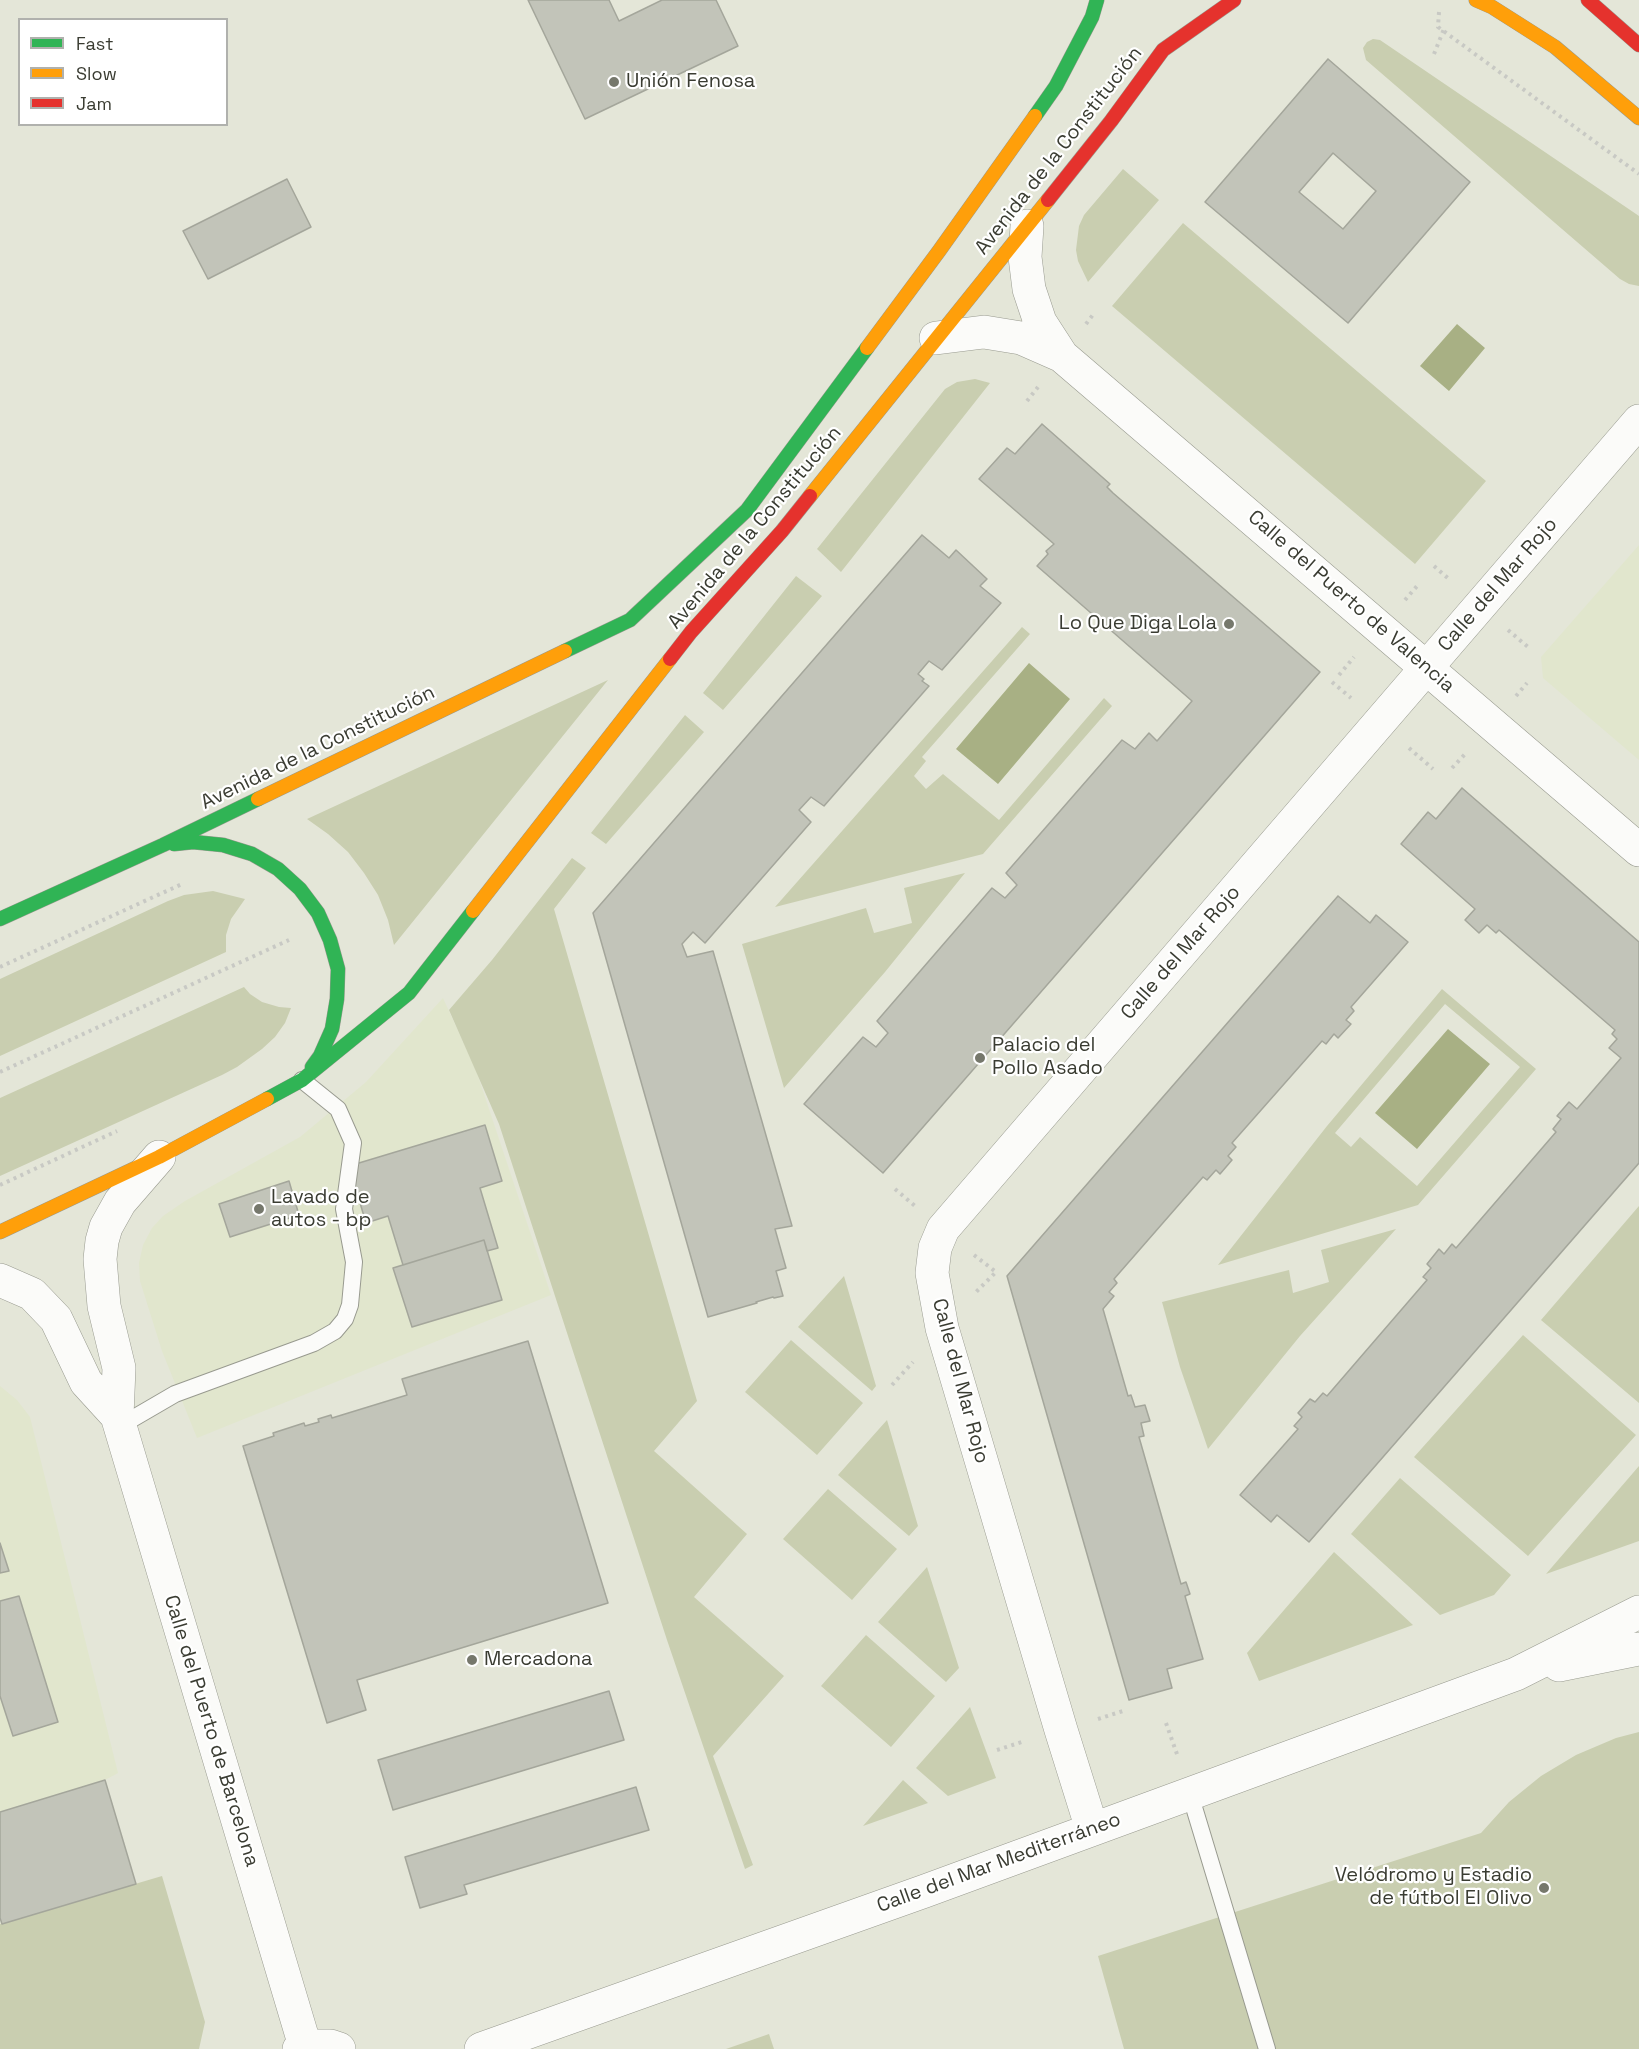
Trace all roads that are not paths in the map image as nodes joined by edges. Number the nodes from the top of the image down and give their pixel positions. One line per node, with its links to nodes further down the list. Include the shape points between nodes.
1 (1097, 0): 12 (street, Avenida de la Constitución, via 1056,86 747,510 630,620)
2 (1234, 0): 7 (street, Avenida de la Constitución, via 1163,50)
3 (1476, 0): 6 (street, via 1555,47)
4 (1588, 0): 5 (street)
5 (1639, 45)
6 (1639, 118)
7 (1027, 226): 8 (street, Avenida de la Constitución); 9 (street, Calle del Puerto de Valencia, via 1024,257 1029,289 1040,322)
8 (936, 338): 9 (street, Calle del Puerto de Valencia, via 984,332 1022,338); 15 (street, Avenida de la Constitución, via 782,531 691,632 409,993)
9 (1062, 356): 11 (street, Calle del Puerto de Valencia)
10 (1639, 421): 11 (street, Calle del Mar Rojo)
11 (1427, 668): 13 (street, Calle del Puerto de Valencia); 24 (street, Calle del Mar Rojo, via 943,1230 934,1248 932,1273 942,1328)
12 (163, 845): 14 (street, Avenida de la Constitución); 15 (street, Avenida de la Constitución, via 223,845 252,854 278,869 318,912 338,969 338,999 332,1029 320,1056)
13 (1639, 850)
14 (0, 920)
15 (302, 1080): 16 (street, Avenida de la Constitución); 19 (lane, via 338,1109 353,1143 344,1209 354,1262 345,1319 335,1331 314,1343 175,1394)
16 (159, 1157): 17 (street, Avenida de la Constitución); 19 (street, Calle del Puerto de Barcelona, via 120,1203 102,1241 104,1306 119,1368)
17 (0, 1232)
18 (0, 1280): 19 (street, Calle del Puerto de Barcelona, via 32,1294 56,1319 86,1382)
19 (118, 1421): 25 (street, Calle del Puerto de Barcelona)
20 (1639, 1612): 22 (street, Calle del Mar Mediterráneo)
21 (1639, 1649): 22 (street, Calle del Mar Mediterráneo)
22 (1516, 1674): 23 (street, Calle del Mar Mediterráneo)
23 (1190, 1794): 24 (street, Calle del Mar Mediterráneo); 28 (lane)
24 (1092, 1829): 27 (street, Calle del Mar Mediterráneo)
25 (302, 2048): 26 (street, Calle del Puerto de Barcelona)
26 (339, 2049)
27 (481, 2049)
28 (1267, 2049)

